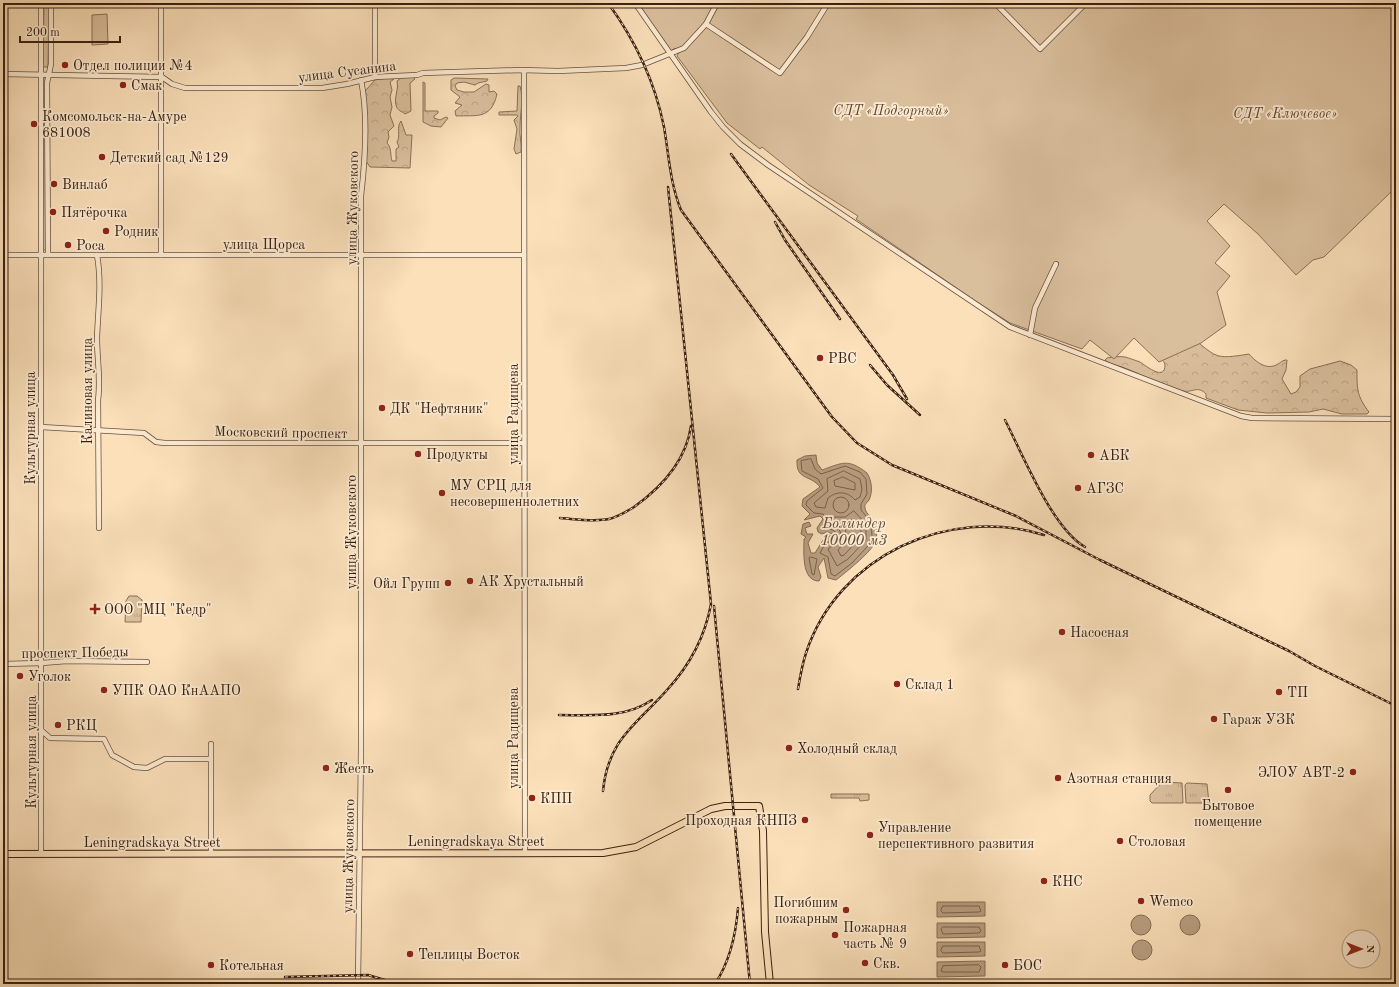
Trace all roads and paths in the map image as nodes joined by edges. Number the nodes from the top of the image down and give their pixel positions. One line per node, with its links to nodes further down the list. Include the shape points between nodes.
1 (41, 3): 14 (street, Культурная улица)
2 (51, 3): 15 (street, via 51,64)
3 (161, 3): 16 (street)
4 (375, 3): 17 (street)
5 (635, 3): 11 (street)
6 (717, 3): 10 (street, улица Сусанина)
7 (828, 3): 10 (street, via 780,73)
8 (995, 3): 9 (street, via 1040,48)
9 (1086, 3)
10 (706, 24): 11 (street, улица Сусанина, via 684,48)
11 (670, 54): 12 (street, улица Сусанина, via 626,68); 27 (street, via 723,127 740,144 988,313)
12 (524, 70): 17 (street, улица Сусанина); 25 (street, улица Радищева)
13 (3, 74): 14 (street, улица Сусанина)
14 (41, 74): 15 (street, улица Сусанина); 20 (street, Культурная улица)
15 (48, 76): 16 (street, улица Сусанина); 21 (street)
16 (162, 77): 18 (street, улица Сусанина, via 172,84 185,88 322,88); 23 (street)
17 (375, 77): 18 (street, улица Сусанина)
18 (361, 80): 24 (street, улица Жуковского, via 364,127)
19 (3, 254): 20 (street, улица Щорса)
20 (41, 255): 21 (street, улица Щорса); 29 (street, Культурная улица)
21 (48, 255): 22 (street, улица Щорса)
22 (97, 255): 23 (street, улица Щорса); 30 (street, Калиновая улица, via 100,277 97,337 100,389)
23 (161, 255): 24 (street, улица Щорса)
24 (362, 255): 25 (street, улица Щорса); 32 (street, улица Жуковского)
25 (524, 255): 31 (street, улица Радищева)
26 (1056, 264): 27 (street, via 1035,308)
27 (1030, 336): 28 (street, via 1241,416)
28 (1396, 419)
29 (41, 427): 30 (street, Московский проспект); 36 (street, Культурная улица)
30 (98, 430): 32 (street, Московский проспект, via 144,433 156,442 165,443); 33 (street, Калиновая улица)
31 (524, 443): 32 (street, Московский проспект); 41 (street, улица Радищева)
32 (362, 444): 40 (street, улица Жуковского)
33 (99, 528)
34 (147, 662): 36 (street, проспект Победы, via 67,661)
35 (3, 664): 36 (street, проспект Победы)
36 (42, 664): 37 (street, Культурная улица)
37 (42, 731): 39 (street, via 50,738 104,739 112,755 134,767 147,768 165,759); 43 (street, Культурная улица)
38 (211, 744): 39 (street)
39 (211, 759): 44 (street)
40 (360, 853): 41 (main road, Leningradskaya Street); 44 (main road, Leningradskaya Street); 45 (street, улица Жуковского)
41 (525, 853): 46 (main road, Leningradskaya Street, via 587,854 622,851 651,840 710,809 725,806 759,806 763,831 764,932)
42 (3, 854): 43 (main road, Leningradskaya Street)
43 (41, 854): 44 (main road, Leningradskaya Street)
44 (211, 854)
45 (358, 984)
46 (770, 984)

